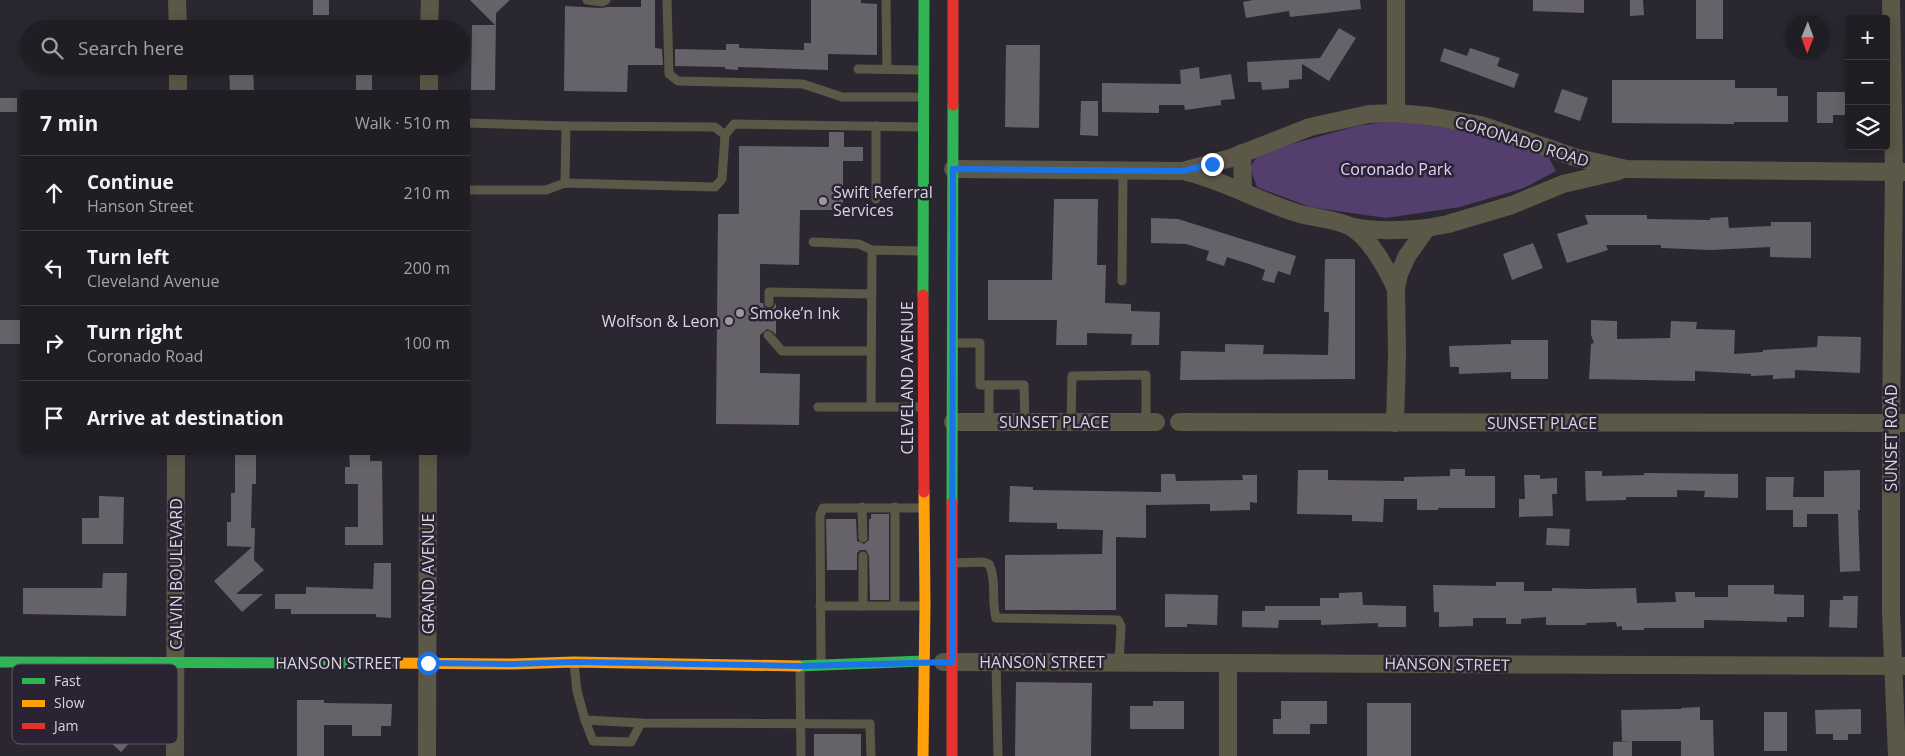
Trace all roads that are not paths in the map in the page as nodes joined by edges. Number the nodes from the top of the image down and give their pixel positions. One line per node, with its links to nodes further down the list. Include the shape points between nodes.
1 (178, 0): 11 (street)
2 (430, 0): 12 (street)
3 (587, 0): 4 (lane)
4 (606, 0)
5 (667, 0): 20 (lane, via 669,74 678,81 803,84 842,97)
6 (886, 0): 14 (lane)
7 (924, 0): 15 (main road, CLEVELAND AVENUE)
8 (953, 0): 28 (main road)
9 (1396, 0): 21 (street)
10 (1891, 0): 32 (street, SUNSET ROAD)
11 (178, 20)
12 (430, 20)
13 (858, 69): 14 (lane)
14 (888, 69): 15 (lane)
15 (924, 70): 20 (main road, CLEVELAND AVENUE)
16 (178, 75): 18 (street)
17 (429, 75): 19 (street)
18 (178, 90)
19 (429, 90)
20 (923, 97): 25 (main road, CLEVELAND AVENUE)
21 (1396, 113): 27 (street, CORONADO ROAD, via 1369,114 1318,125); 29 (street, CORONADO ROAD, via 1481,125 1577,158)
22 (470, 123): 23 (lane)
23 (566, 126): 26 (lane, via 715,127); 33 (lane)
24 (876, 126): 25 (lane); 26 (lane, via 734,124); 36 (lane)
25 (923, 128): 41 (main road, CLEVELAND AVENUE)
26 (725, 135): 33 (lane, via 722,179 715,187)
27 (1242, 153): 31 (street, CORONADO ROAD); 35 (street)
28 (953, 169): 30 (street, CORONADO ROAD); 47 (main road)
29 (1627, 169): 32 (street, CORONADO ROAD); 38 (street, CORONADO ROAD, via 1563,184 1512,205)
30 (1123, 171): 31 (street, CORONADO ROAD); 42 (lane)
31 (1183, 171): 35 (street, CORONADO ROAD)
32 (1899, 172): 60 (street, SUNSET ROAD)
33 (565, 183): 34 (lane, via 546,190)
34 (470, 190)
35 (1243, 191): 37 (street, CORONADO ROAD, via 1299,214)
36 (876, 199)
37 (1349, 226): 38 (street, CORONADO ROAD, via 1397,232); 43 (street, CORONADO ROAD, via 1364,238)
38 (1427, 228): 43 (street, via 1407,256)
39 (813, 242): 40 (lane, via 859,244)
40 (872, 250): 41 (lane); 44 (lane)
41 (922, 250): 52 (main road, CLEVELAND AVENUE)
42 (1122, 281)
43 (1396, 289): 59 (street)
44 (872, 294): 45 (lane, via 770,292); 48 (lane)
45 (768, 303)
46 (768, 335): 48 (lane, via 782,351)
47 (952, 343): 49 (lane, via 980,343 980,385); 54 (main road)
48 (871, 351): 51 (lane)
49 (989, 385): 53 (lane); 55 (lane, via 1024,385)
50 (818, 407): 51 (lane)
51 (871, 407): 52 (lane)
52 (923, 407): 65 (main road, CLEVELAND AVENUE)
53 (989, 421): 54 (street, SUNSET PLACE); 55 (street, SUNSET PLACE)
54 (953, 422): 68 (main road)
55 (1025, 422): 56 (street, SUNSET PLACE)
56 (1071, 422): 57 (street, SUNSET PLACE); 57 (lane, via 1072,376 1146,375)
57 (1151, 422)
58 (1179, 422): 59 (street, SUNSET PLACE)
59 (1395, 423): 60 (street, SUNSET PLACE)
60 (1898, 423): 84 (street, SUNSET ROAD)
61 (176, 455): 75 (street, CALVIN BOULEVARD)
62 (428, 455): 79 (street, GRAND AVENUE)
63 (862, 507): 64 (lane); 66 (lane); 70 (lane, via 823,508 820,515)
64 (894, 507): 65 (lane); 69 (lane, via 892,559)
65 (924, 508): 72 (main road, CLEVELAND AVENUE)
66 (865, 534)
67 (865, 558): 71 (lane)
68 (953, 563): 77 (main road); 80 (lane, via 990,564 994,573 993,609 996,618 1118,620 1121,626)
69 (895, 605): 71 (lane); 72 (lane)
70 (820, 606): 71 (lane); 83 (lane)
71 (863, 606)
72 (925, 606): 73 (main road, CLEVELAND AVENUE)
73 (923, 661): 77 (street, HANSON STREET); 83 (main road, HANSON STREET); 91 (main road, CLEVELAND AVENUE)
74 (0, 662): 75 (main road, HANSON STREET)
75 (175, 662): 79 (main road, HANSON STREET)
76 (574, 662): 79 (main road, HANSON STREET); 82 (main road, HANSON STREET); 85 (lane)
77 (952, 662): 78 (street, HANSON STREET); 92 (main road)
78 (996, 662): 80 (street, HANSON STREET); 93 (lane)
79 (428, 663): 88 (street, GRAND AVENUE)
80 (1119, 663): 81 (street, HANSON STREET)
81 (1228, 663): 84 (street, HANSON STREET); 94 (street)
82 (800, 666): 83 (main road, HANSON STREET); 87 (lane)
83 (821, 666)
84 (1899, 666): 95 (street, SUNSET ROAD)
85 (585, 720): 86 (lane); 86 (lane, via 593,741 630,742)
86 (641, 723): 87 (lane)
87 (800, 724): 89 (lane); 90 (lane, via 870,724)
88 (427, 756)
89 (801, 756)
90 (870, 756)
91 (922, 756)
92 (952, 756)
93 (998, 756)
94 (1228, 756)
95 (1897, 756)

